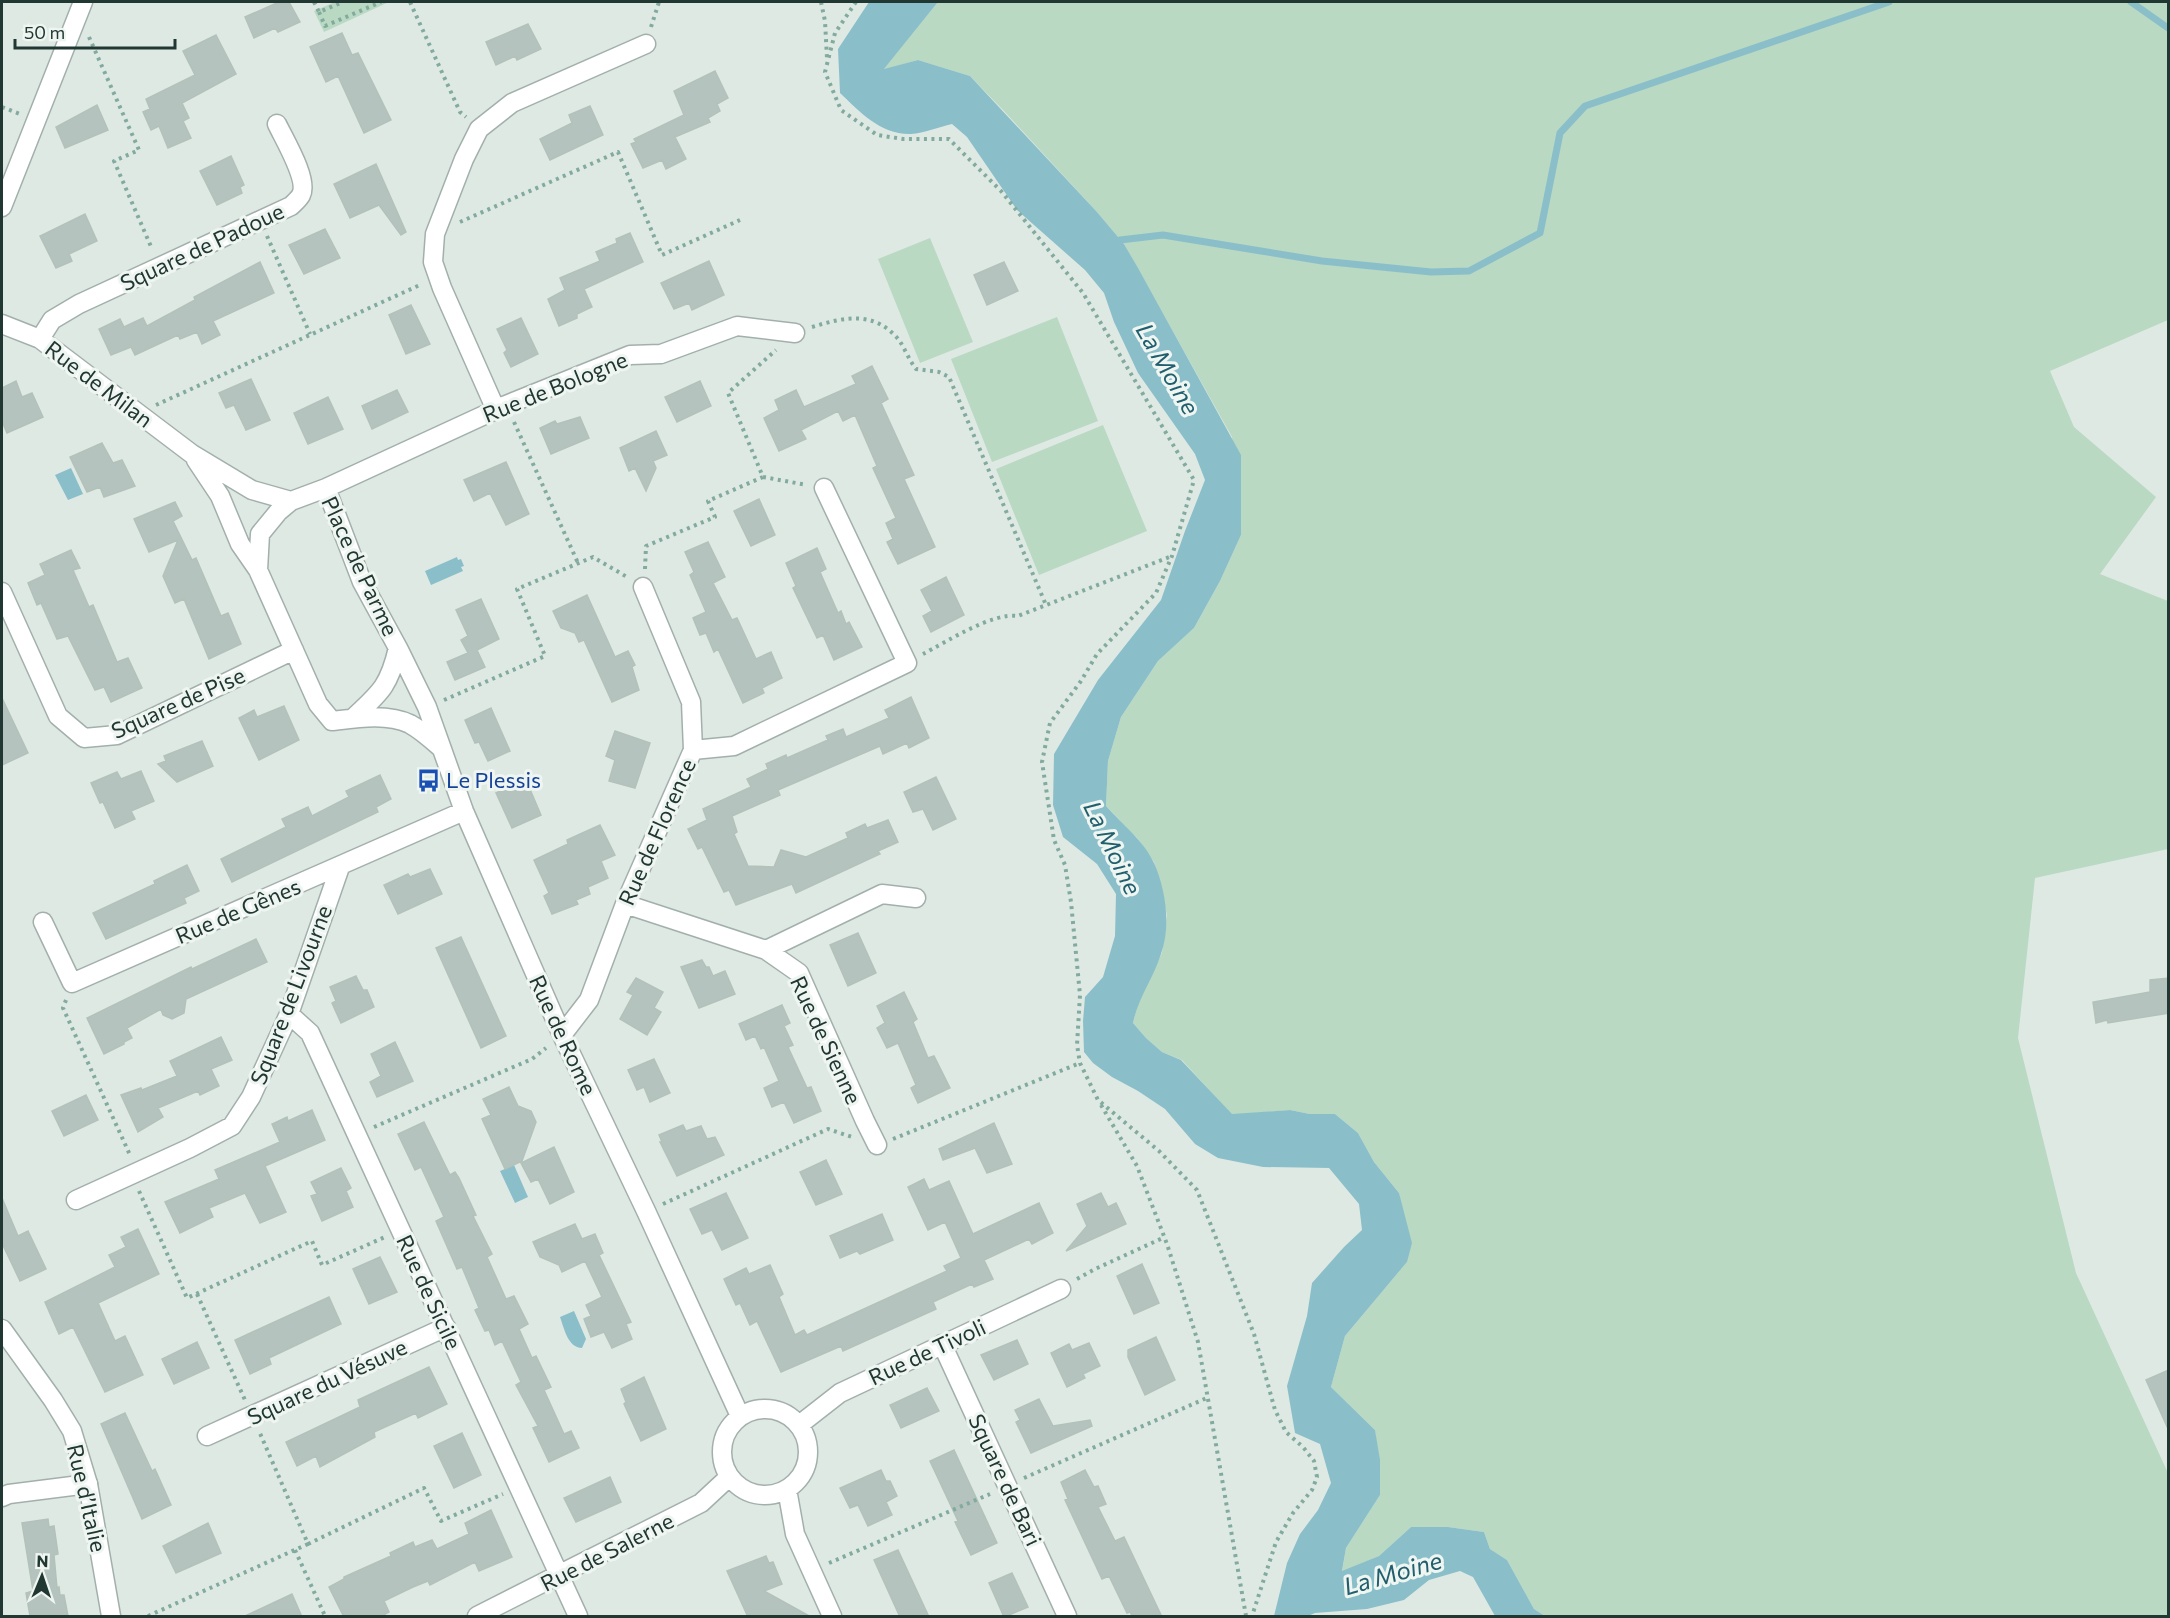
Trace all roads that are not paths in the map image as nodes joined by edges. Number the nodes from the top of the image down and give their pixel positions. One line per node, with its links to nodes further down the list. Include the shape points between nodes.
1 (83, 2): 4 (street)
2 (646, 44): 8 (street, via 512,103 479,129 464,159 435,234 433,262)
3 (277, 124): 7 (street, Square de Padoue, via 303,184 302,195 291,206 79,304 52,320)
4 (2, 207)
5 (2, 324): 7 (street, Rue de Milan)
6 (795, 333): 8 (street, Rue de Bologne, via 737,326 661,354 630,355)
7 (40, 339): 9 (street, Rue de Milan)
8 (501, 407): 10 (street, Rue de Bologne)
9 (192, 454): 12 (street, Rue de Milan, via 252,490); 13 (street, Rue de Milan, via 220,496 240,544)
10 (326, 488): 12 (street, Place de Parme); 16 (street, Place de Parme, via 362,582)
11 (824, 488): 20 (street, via 907,663 734,746)
12 (291, 501): 13 (street, Place de Parme, via 260,534)
13 (258, 570): 17 (street, Place de Parme)
14 (643, 587): 20 (street, Rue de Florence, via 691,702)
15 (2, 592): 17 (street, Square de Pise, via 58,716 84,738 117,735)
16 (398, 648): 18 (street, Place de Parme, via 392,674 381,691); 19 (street, Rue de Rome, via 427,707)
17 (294, 650): 18 (street, Place de Parme, via 318,704 332,721)
18 (353, 718): 19 (street, Place de Parme, via 393,718 411,725)
19 (441, 748): 21 (street, Rue de Rome)
20 (693, 750): 24 (street, Rue de Florence)
21 (464, 811): 22 (street, Rue de Gênes); 28 (street, Rue de Rome)
22 (340, 867): 25 (street, Rue de Gênes, via 72,982); 27 (street, Square de Livourne)
23 (916, 898): 26 (street, via 882,894)
24 (625, 904): 26 (street, Rue de Sienne); 28 (street, Rue de Florence, via 589,1000)
25 (43, 922)
26 (766, 950): 29 (street, Rue de Sienne, via 799,973)
27 (289, 1014): 30 (street, Square de Livourne, via 251,1097 232,1126); 32 (street, Rue de Sicile, via 310,1033)
28 (562, 1035): 35 (street, Rue de Rome)
29 (877, 1145)
30 (76, 1200)
31 (1061, 1289): 34 (street, Rue de Tivoli)
32 (446, 1327): 37 (street, Square du Vésuve); 42 (street, Rue de Sicile)
33 (2, 1329): 39 (street, Rue d’Italie, via 72,1431)
34 (942, 1344): 36 (street, Rue de Tivoli, via 840,1394); 47 (street, Square de Bari)
35 (740, 1416): 36 (street, via 765,1409 789,1416); 38 (street, via 730,1426 721,1451)
36 (799, 1425): 40 (street, via 806,1438 806,1467)
37 (207, 1436)
38 (729, 1477): 40 (street, via 738,1486 762,1495); 42 (street, Rue de Salerne, via 701,1503)
39 (88, 1484): 41 (street); 43 (street, Rue d’Italie)
40 (787, 1489): 46 (street, via 795,1534)
41 (2, 1497)
42 (559, 1577): 44 (street, Rue de Salerne); 45 (street, Rue de Sicile)
43 (111, 1617)
44 (477, 1617)
45 (578, 1617)
46 (832, 1617)
47 (1067, 1617)

